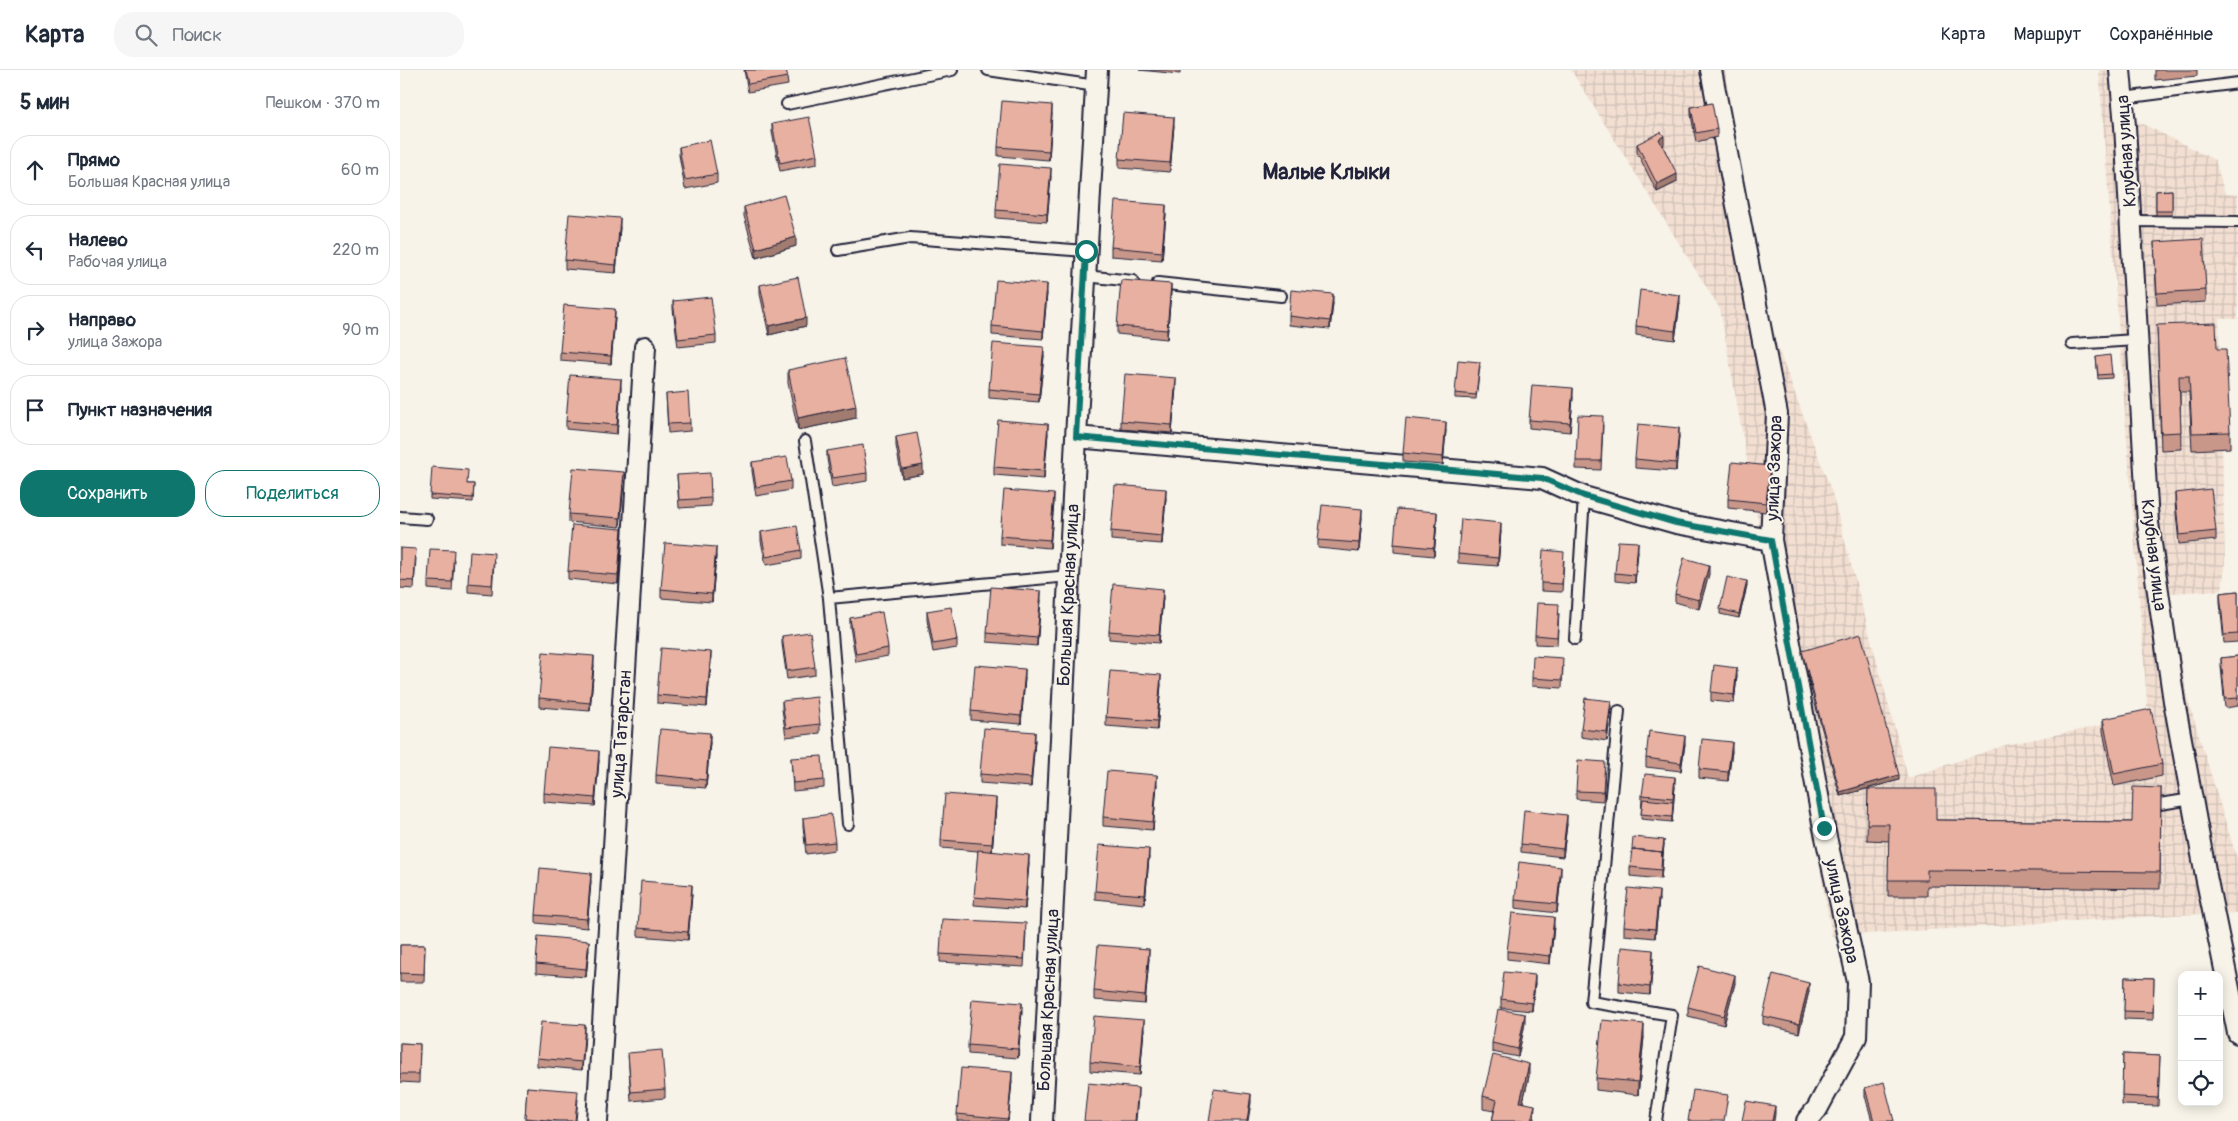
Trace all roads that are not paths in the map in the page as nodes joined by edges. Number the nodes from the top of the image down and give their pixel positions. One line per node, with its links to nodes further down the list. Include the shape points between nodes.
1 (952, 70): 8 (lane)
2 (988, 70): 5 (lane)
3 (1712, 70): 23 (street, улица Зажора, via 1777,414)
4 (2120, 70): 7 (street, Клубная улица)
5 (1097, 78): 12 (street, Большая Красная улица)
6 (2238, 83): 7 (lane)
7 (2123, 98): 9 (street, Клубная улица)
8 (787, 104)
9 (2130, 222): 10 (lane); 15 (street, Клубная улица)
10 (2238, 222)
11 (838, 250): 12 (lane, via 910,238)
12 (1086, 251): 13 (street, Большая Красная улица)
13 (1085, 276): 14 (lane); 18 (street, Большая Красная улица)
14 (1281, 296)
15 (2136, 340): 16 (lane); 28 (street, Клубная улица, via 2148,523)
16 (2072, 344)
17 (645, 347): 32 (street, улица Татарстан)
18 (1076, 437): 20 (street, via 1542,478); 24 (street, Большая Красная улица)
19 (806, 441): 25 (lane)
20 (1584, 496): 23 (street, via 1676,523); 26 (lane)
21 (400, 517): 22 (lane)
22 (427, 519)
23 (1771, 540): 35 (street, улица Зажора, via 1824,828 1858,982 1856,1036 1817,1109)
24 (1069, 576): 25 (lane); 33 (street, Большая Красная улица)
25 (828, 598): 30 (lane)
26 (1575, 639)
27 (1619, 711): 34 (lane, via 1591,1002 1672,1015)
28 (2192, 799): 29 (lane); 31 (street, Клубная улица)
29 (2160, 804)
30 (848, 824)
31 (2238, 1033)
32 (598, 1121)
33 (1042, 1121)
34 (1656, 1121)
35 (1807, 1121)

